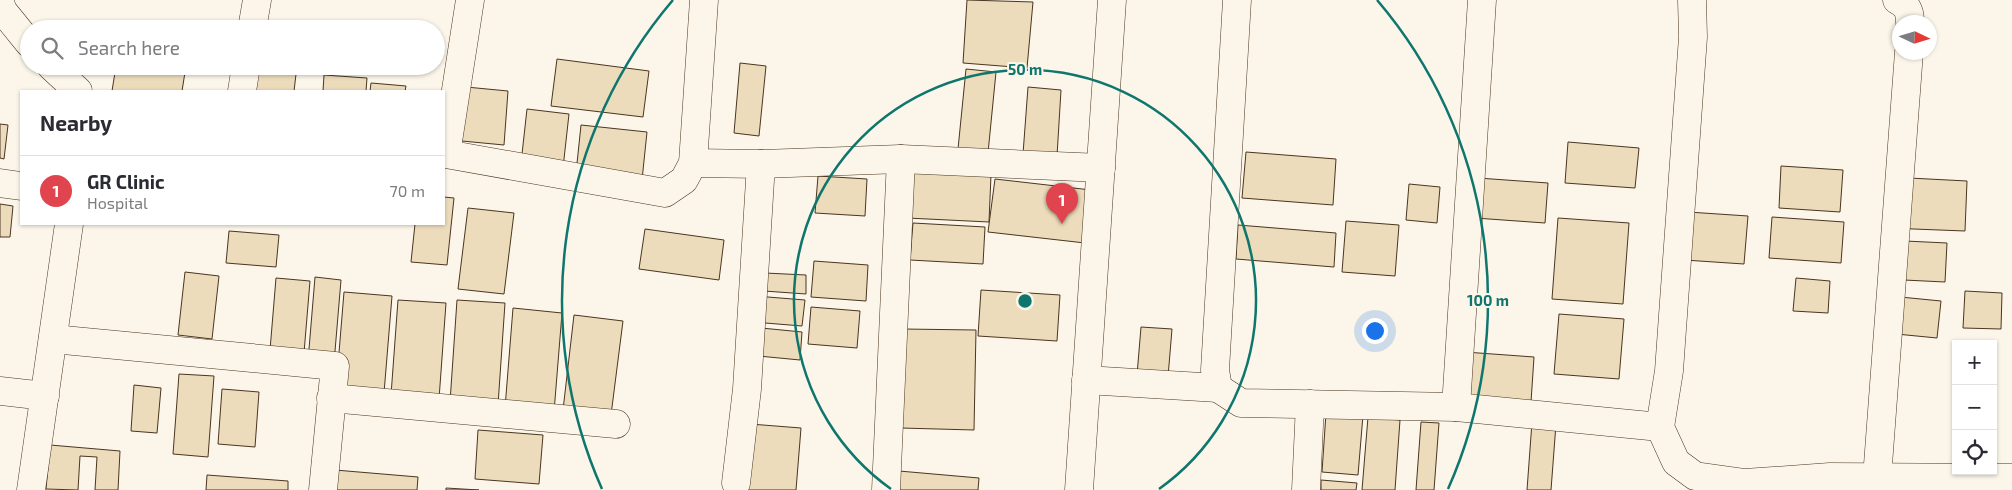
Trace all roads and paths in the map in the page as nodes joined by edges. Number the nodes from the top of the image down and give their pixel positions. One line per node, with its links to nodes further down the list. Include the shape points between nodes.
1 (257, 0): 11 (street)
2 (470, 0): 18 (street)
3 (704, 0): 20 (street)
4 (1112, 0): 22 (street)
5 (1237, 0): 28 (street, via 1215,370)
6 (1482, 0): 33 (street)
7 (1692, 0): 35 (street, via 1694,37 1669,371)
8 (1897, 0): 10 (street, via 1906,4)
9 (0, 3): 12 (street)
10 (1910, 15)
11 (254, 20)
12 (20, 31)
13 (1908, 60): 36 (street)
14 (61, 75): 16 (street)
15 (245, 75): 17 (street)
16 (77, 90)
17 (242, 90)
18 (445, 154): 20 (street, via 665,193 684,180)
19 (901, 159): 21 (street); 22 (street); 42 (street)
20 (693, 163): 21 (street)
21 (761, 164): 38 (street, via 746,389)
22 (1100, 168): 27 (street)
23 (0, 183): 24 (street)
24 (20, 186)
25 (69, 225): 26 (street)
26 (53, 339): 30 (street); 31 (street, via 335,366)
27 (1086, 380): 28 (street); 43 (street)
28 (1218, 388): 32 (street, via 1241,403)
29 (0, 391): 30 (street)
30 (45, 396): 40 (street)
31 (331, 398): 34 (street); 41 (street)
32 (1310, 404): 33 (street); 44 (street)
33 (1456, 407): 35 (street)
34 (616, 424)
35 (1660, 427): 39 (street, via 1676,462 1695,476 1745,482)
36 (1877, 478): 37 (street); 39 (street)
37 (2012, 478)
38 (736, 483)
39 (1829, 484)
40 (31, 490)
41 (323, 490)
42 (886, 490)
43 (1079, 490)
44 (1306, 490)

